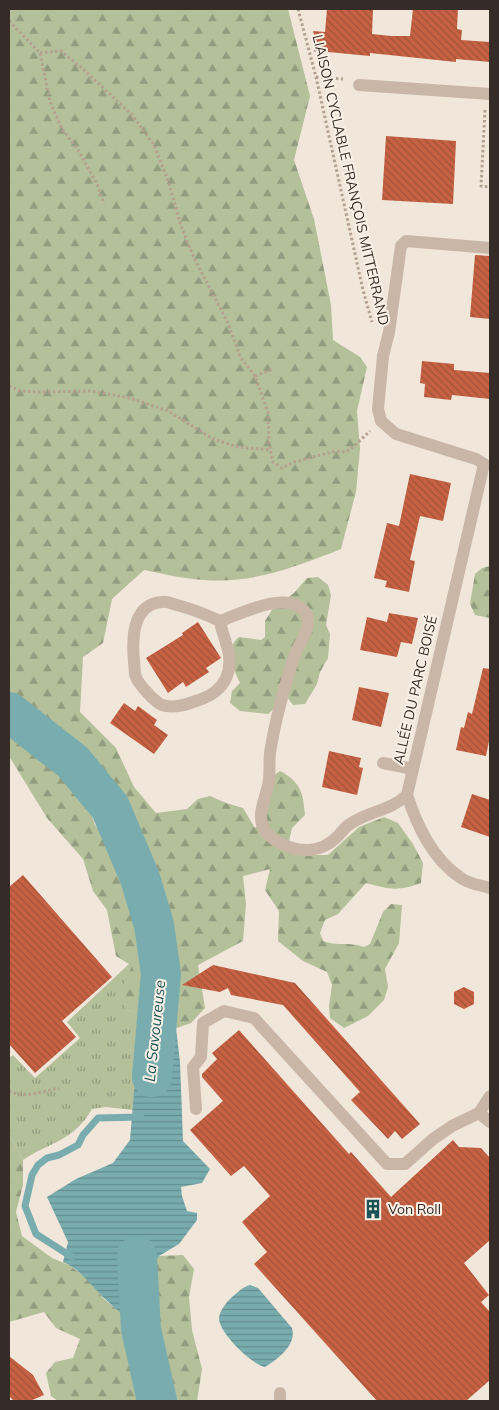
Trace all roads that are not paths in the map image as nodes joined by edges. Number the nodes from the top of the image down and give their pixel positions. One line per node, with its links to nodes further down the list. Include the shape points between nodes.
1 (359, 85): 2 (street)
2 (488, 99)
3 (490, 248): 4 (street, via 406,241 400,246 378,409 381,420 396,434)
4 (487, 462): 7 (street, ALLÉE DU PARC BOISÉ)
5 (220, 621): 5 (street, via 194,609 164,601 150,604 141,611 132,638 136,677 146,692 161,705 188,705 219,690 230,668); 8 (street, via 270,603 282,602 295,604 305,611 308,619 290,670 270,755 269,780 260,817 263,828 271,837 294,848 309,850 320,847 332,842 349,824 397,804)
6 (383, 763): 7 (street)
7 (413, 769): 8 (street, ALLÉE DU PARC BOISÉ)
8 (407, 794): 9 (street, via 416,821 432,849 461,878)
9 (490, 888)
10 (490, 1096): 12 (street)
11 (196, 1109): 12 (street, via 193,1067 201,1057 203,1024 224,1011 254,1018 387,1164 405,1164 433,1139)
12 (479, 1113): 13 (street)
13 (490, 1122)

